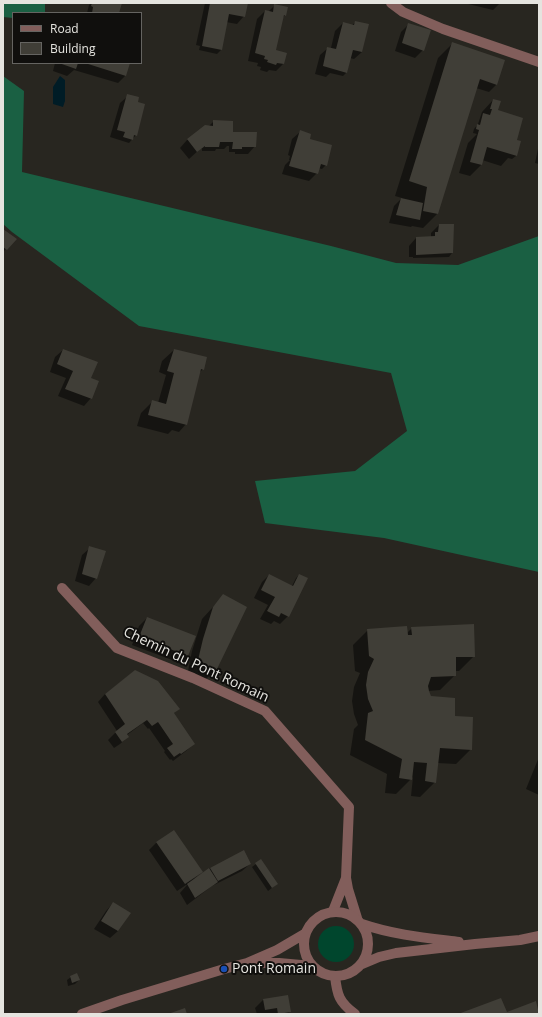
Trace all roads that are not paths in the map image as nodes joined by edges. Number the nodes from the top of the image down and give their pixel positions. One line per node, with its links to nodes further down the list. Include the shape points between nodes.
1 (391, 3): 2 (street, via 403,12 442,29)
2 (539, 62)
3 (62, 588): 4 (street, Chemin du Pont Romain, via 117,648 193,678 265,711 349,807)
4 (346, 878): 5 (street, Chemin du Pont Romain); 6 (street, Chemin du Pont Romain)
5 (333, 911): 6 (street, via 346,913); 7 (street, via 318,917)
6 (359, 921): 9 (street, via 379,930 398,934); 11 (street, via 367,932 368,941 368,950)
7 (306, 933): 10 (street, via 277,950); 12 (street, via 305,950)
8 (539, 936): 9 (street)
9 (475, 944): 11 (street, via 396,953)
10 (247, 963): 12 (street); 14 (street)
11 (360, 965): 13 (street, via 345,975)
12 (312, 966): 13 (street, via 327,975)
13 (335, 976): 15 (street, via 341,1000)
14 (82, 1014)
15 (355, 1014)

